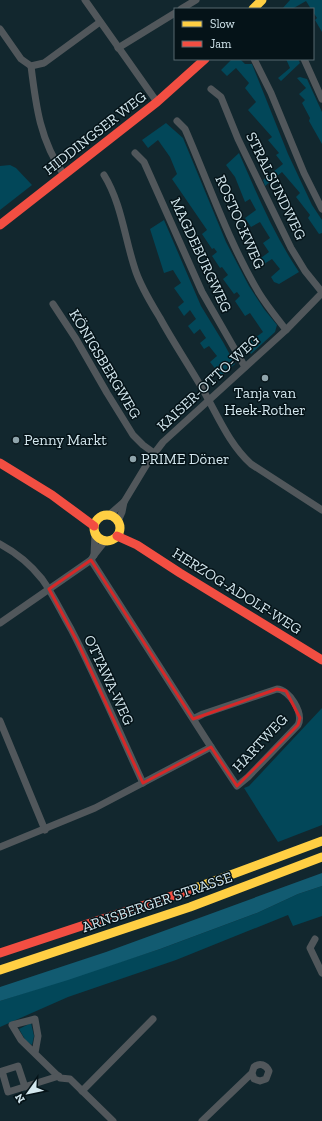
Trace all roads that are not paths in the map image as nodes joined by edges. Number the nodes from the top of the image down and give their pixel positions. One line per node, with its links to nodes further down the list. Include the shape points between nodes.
1 (85, 0): 7 (street)
2 (196, 0): 4 (street)
3 (262, 0): 5 (main road)
4 (184, 8)
5 (254, 8)
6 (174, 14): 9 (street)
7 (100, 22): 9 (street); 13 (street, via 44,63)
8 (0, 30): 13 (street, via 21,59)
9 (118, 48): 16 (street)
10 (204, 60): 16 (main road, HIDDINGSER WEG)
11 (254, 60): 21 (street)
12 (304, 60): 15 (street)
13 (32, 66): 19 (street, via 39,121 54,161)
14 (211, 89): 23 (street, STRALSUNDWEG, via 222,97 238,139 291,248)
15 (322, 98)
16 (157, 102): 19 (main road, HIDDINGSER WEG)
17 (177, 121): 25 (street, ROSTOCKWEG, via 185,129 244,266 264,301)
18 (135, 153): 26 (street, MAGDEBURGWEG, via 144,162 202,292)
19 (64, 175): 22 (main road, HIDDINGSER WEG)
20 (104, 175): 27 (street, via 110,186 140,283)
21 (322, 209)
22 (0, 225)
23 (322, 293): 25 (street, KAISER-OTTO-WEG)
24 (53, 304): 28 (street, KÖNIGSBERGWEG, via 133,435)
25 (286, 330): 26 (street, KAISER-OTTO-WEG)
26 (245, 367): 27 (street, KAISER-OTTO-WEG)
27 (209, 401): 28 (street, KAISER-OTTO-WEG); 32 (street, via 216,417 243,457 262,473)
28 (154, 452): 30 (street, KAISER-OTTO-WEG)
29 (0, 463): 31 (main road)
30 (124, 502): 33 (street, KAISER-OTTO-WEG); 35 (street, KAISER-OTTO-WEG)
31 (68, 507): 34 (main road); 36 (main road)
32 (322, 510)
33 (109, 515): 34 (main road); 35 (main road, HERZOG-ADOLF-WEG, via 113,516)
34 (98, 518): 36 (main road)
35 (119, 529): 37 (main road, via 114,539); 42 (main road, HERZOG-ADOLF-WEG, via 137,545 180,573)
36 (95, 530): 37 (main road, via 101,540); 39 (street)
37 (105, 541): 39 (street)
38 (0, 544): 40 (street, OTTAWA-WEG, via 34,570)
39 (93, 557): 40 (street); 43 (street, HARTWEG)
40 (49, 589): 41 (street); 46 (street, OTTAWA-WEG, via 78,643)
41 (0, 623)
42 (322, 660)
43 (193, 719): 45 (street, HARTWEG); 45 (street, HARTWEG, via 277,688 286,691 300,714 298,725 248,778 237,786)
44 (0, 721): 47 (street)
45 (211, 748): 46 (street)
46 (143, 783): 47 (street)
47 (45, 830): 49 (street)
48 (322, 841): 52 (main road, ARNSBERGER STRASSE, via 184,892)
49 (0, 847)
50 (322, 857): 53 (main road, ARNSBERGER STRASSE, via 190,907)
51 (315, 939): 54 (street, via 310,948)
52 (0, 953)
53 (0, 970)
54 (322, 973)
55 (153, 1019): 60 (street)
56 (35, 1053): 56 (street, via 38,1036 35,1019 12,1025 21,1040); 58 (street)
57 (252, 1073): 62 (street)
58 (59, 1076): 59 (street); 60 (street, via 70,1079)
59 (25, 1087)
60 (82, 1091): 61 (street)
61 (113, 1121)
62 (202, 1121)

